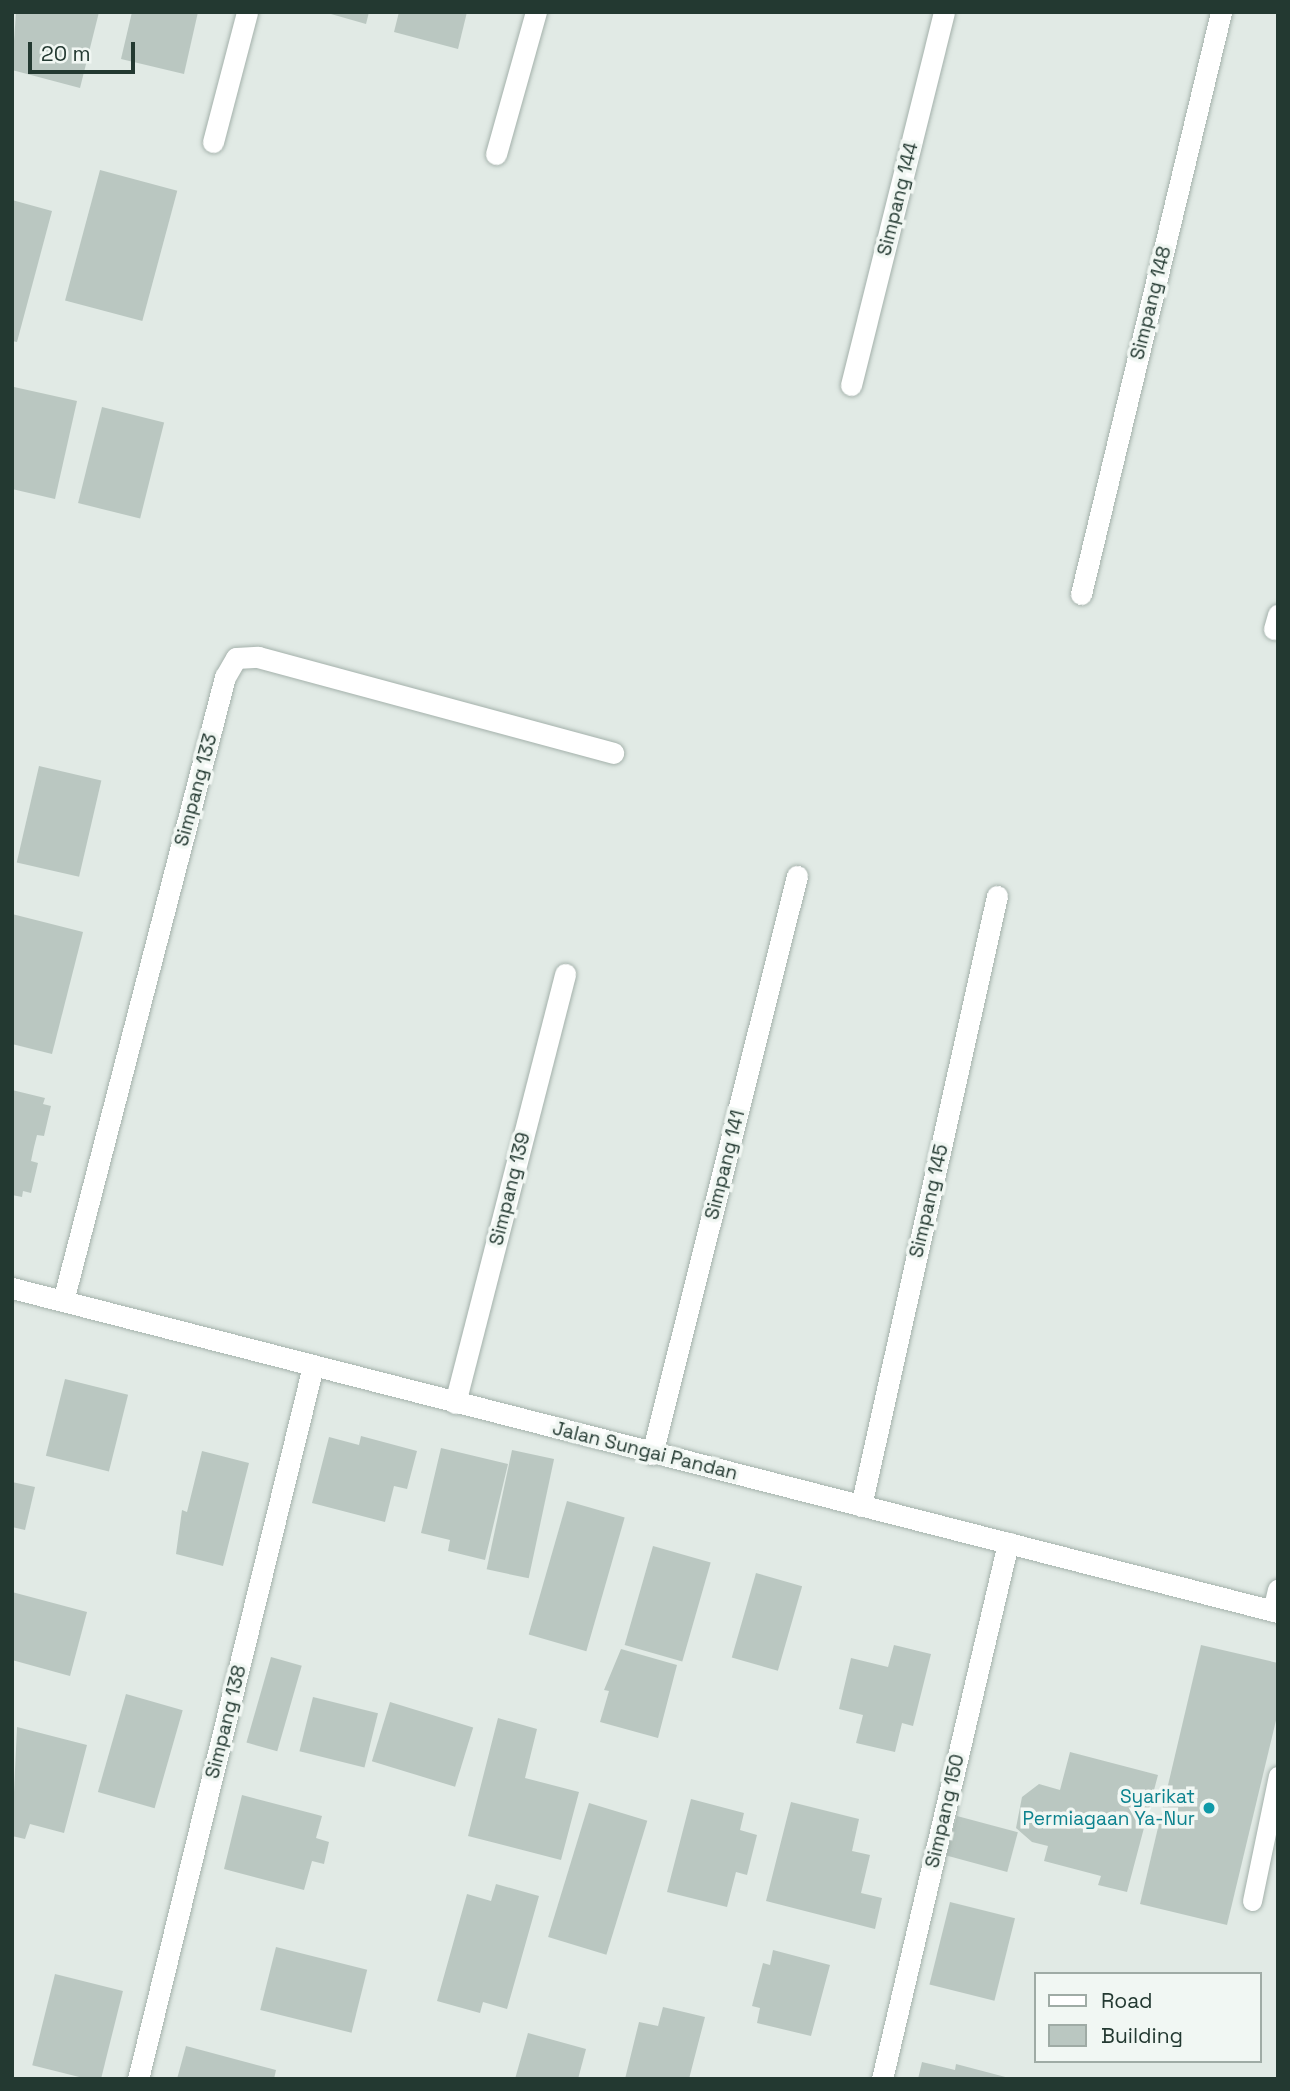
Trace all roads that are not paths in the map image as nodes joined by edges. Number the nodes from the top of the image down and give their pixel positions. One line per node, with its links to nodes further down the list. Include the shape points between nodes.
1 (247, 12): 5 (street)
2 (536, 12): 6 (street)
3 (944, 12): 7 (street, Simpang 144)
4 (1222, 12): 8 (street, Simpang 148)
5 (214, 142)
6 (496, 154)
7 (851, 385)
8 (1081, 594)
9 (613, 753): 14 (street, Simpang 133, via 258,657 236,658 225,677)
10 (797, 876): 17 (street, Simpang 141)
11 (998, 896): 18 (street, Simpang 145)
12 (565, 974): 16 (street, Simpang 139)
13 (12, 1288): 14 (street, Jalan Sungai Pandan)
14 (63, 1301): 15 (street, Jalan Sungai Pandan)
15 (313, 1366): 16 (street, Jalan Sungai Pandan); 23 (street, Simpang 138)
16 (456, 1403): 17 (street, Jalan Sungai Pandan)
17 (652, 1454): 18 (street, Jalan Sungai Pandan)
18 (861, 1506): 19 (street, Jalan Sungai Pandan)
19 (1008, 1544): 20 (street, Jalan Sungai Pandan); 24 (street, Simpang 150)
20 (1276, 1604)
21 (1278, 1776): 22 (lane)
22 (1252, 1901)
23 (138, 2079)
24 (882, 2079)

